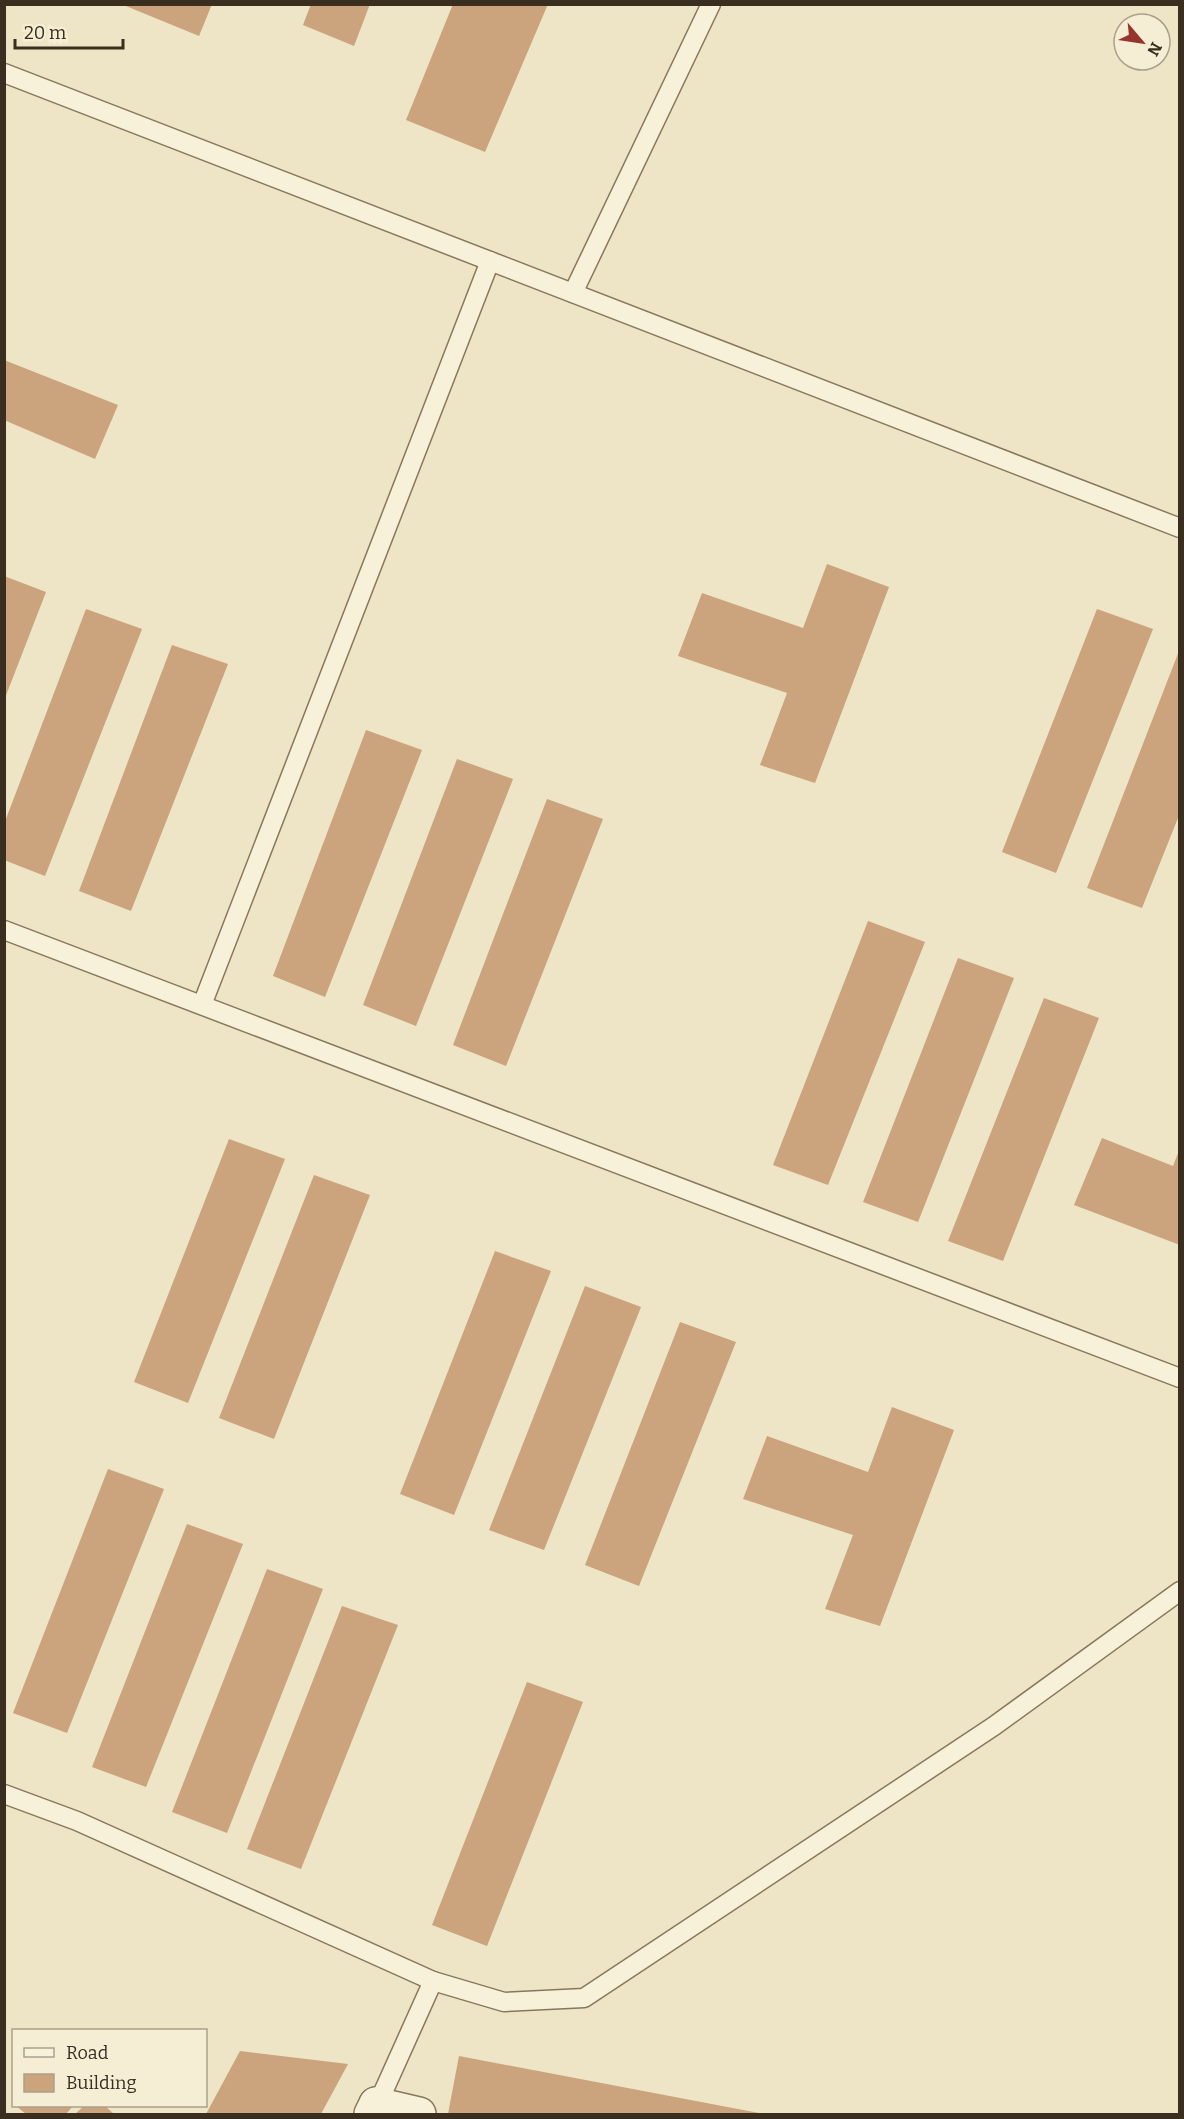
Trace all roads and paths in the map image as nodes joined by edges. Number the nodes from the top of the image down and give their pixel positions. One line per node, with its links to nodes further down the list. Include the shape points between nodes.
1 (711, 4): 4 (lane)
2 (4, 73): 3 (lane)
3 (490, 261): 4 (lane); 7 (lane)
4 (573, 293): 5 (lane)
5 (1179, 528)
6 (4, 930): 7 (lane)
7 (202, 1005): 8 (lane)
8 (1179, 1378)
9 (1179, 1591): 11 (lane, via 994,1726 584,1998 504,2002)
10 (4, 1794): 11 (lane, via 77,1821)
11 (433, 1981): 12 (lane)
12 (374, 2109): 13 (street)
13 (419, 2115)

